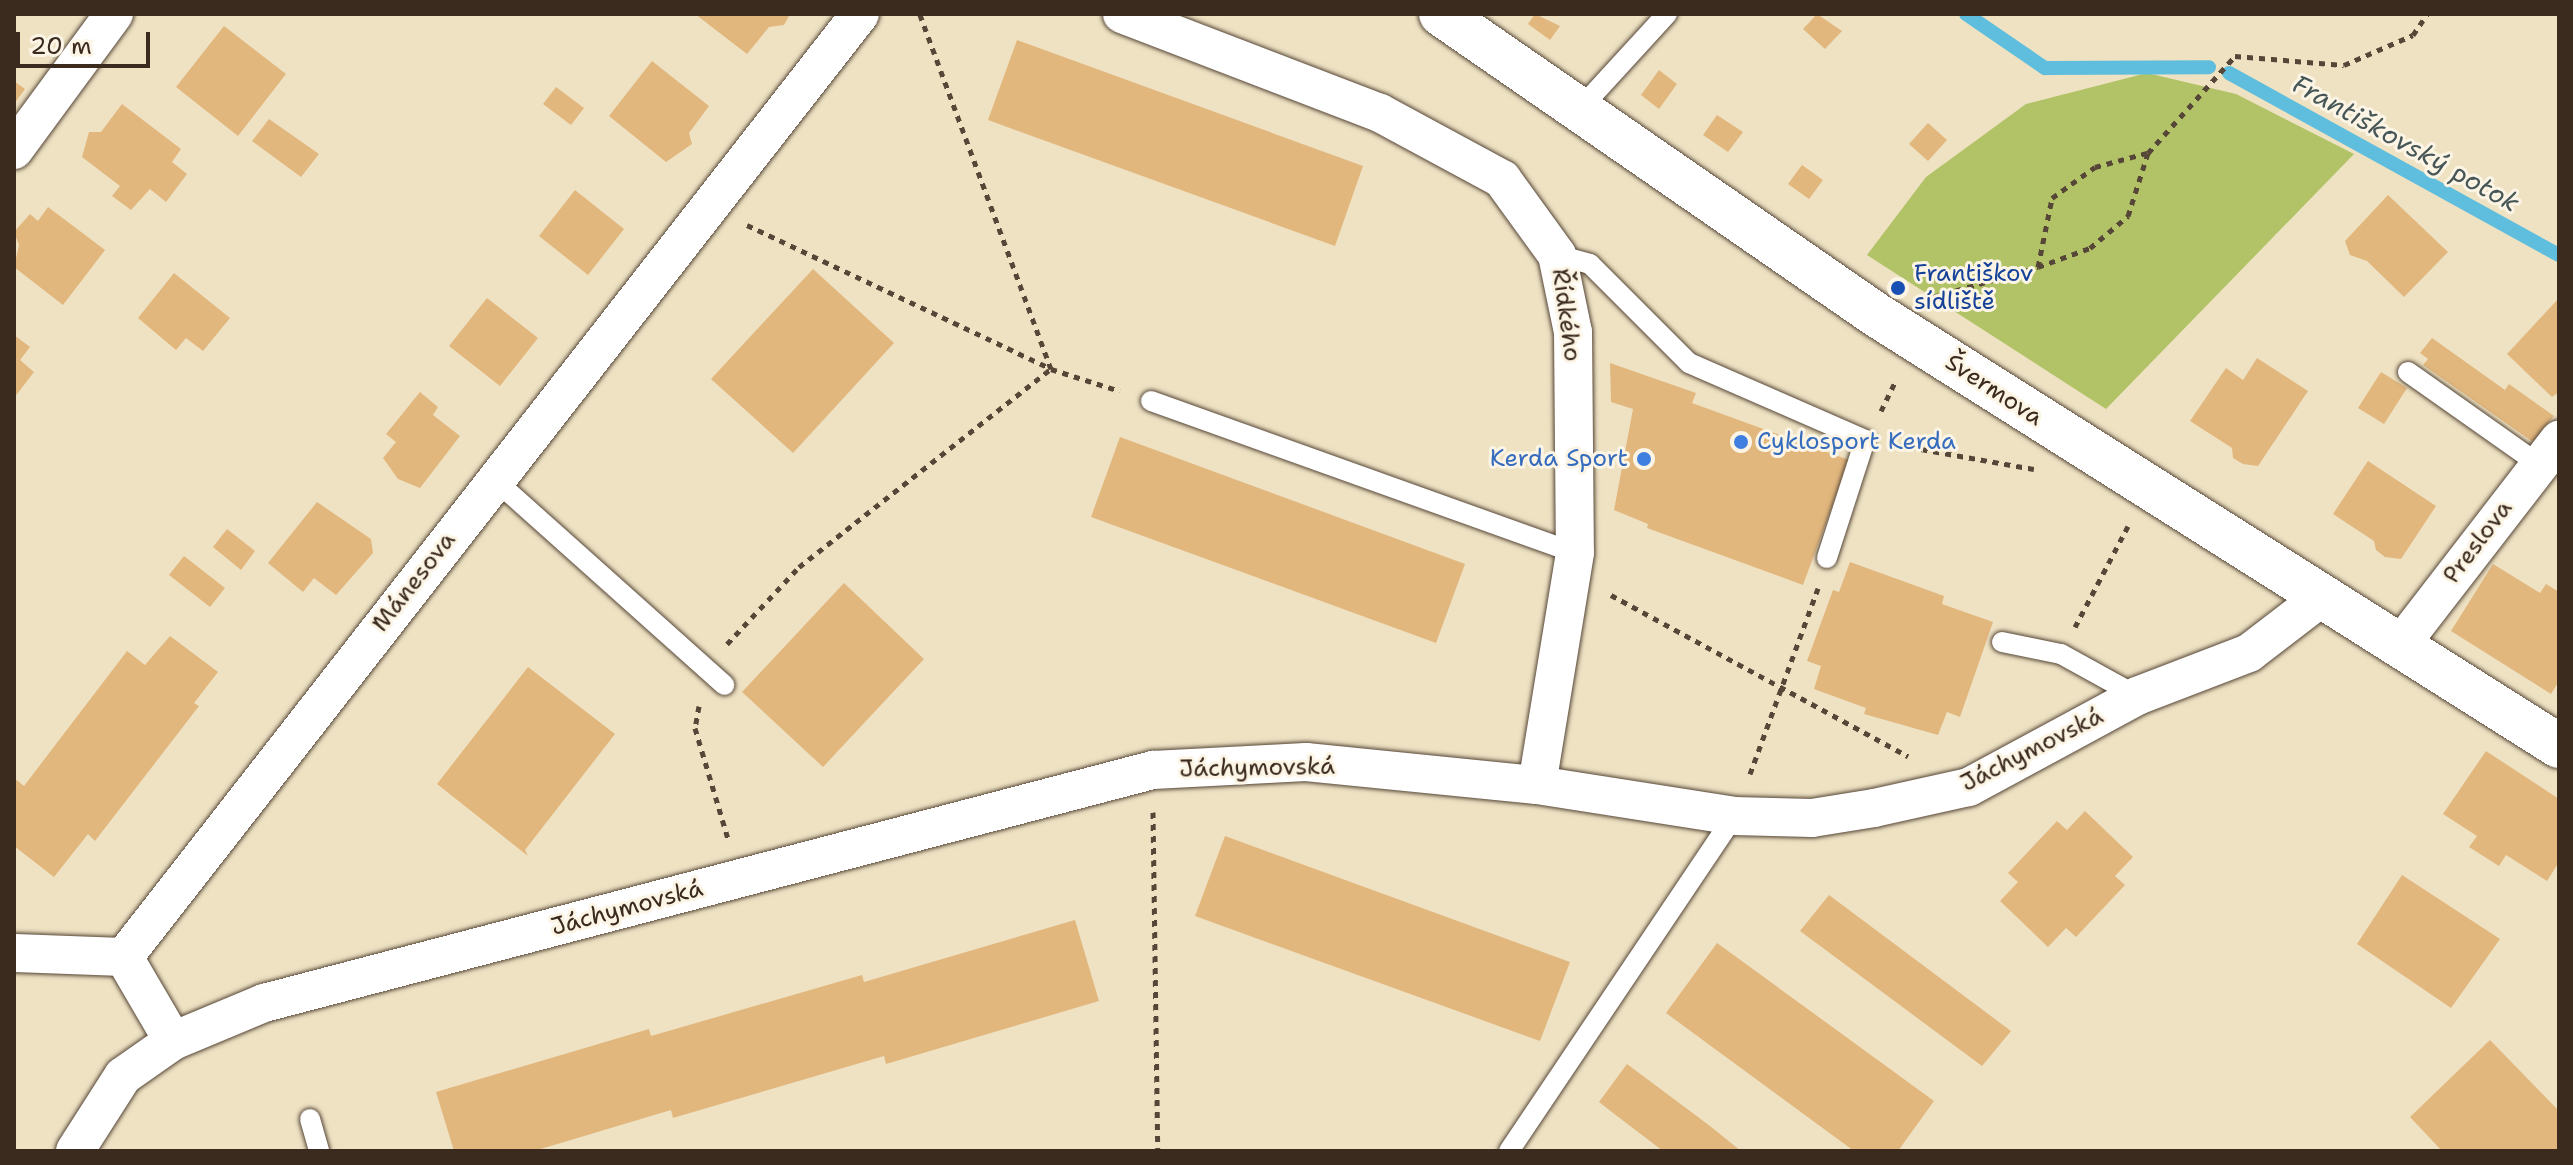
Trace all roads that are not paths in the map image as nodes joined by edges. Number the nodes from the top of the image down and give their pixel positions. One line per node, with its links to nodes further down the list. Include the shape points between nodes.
1 (114, 14): 7 (street)
2 (860, 14): 12 (street, Mánesova)
3 (1122, 14): 8 (street, Řídkého, via 1380,113 1502,179)
4 (1441, 14): 6 (street, Švermova)
5 (1667, 14): 6 (lane)
6 (1577, 112): 15 (street, Švermova, via 1875,314)
7 (14, 150)
8 (1557, 255): 13 (lane, via 1590,264 1689,363 1865,440); 14 (street, Řídkého, via 1573,332)
9 (2408, 372): 11 (lane)
10 (1151, 401): 14 (lane)
11 (2548, 452): 17 (street, Preslova)
12 (494, 479): 18 (lane); 24 (street, Mánesova)
13 (1827, 558)
14 (1573, 562): 21 (street, Řídkého)
15 (2322, 597): 17 (street, Švermova); 19 (street, Jáchymovská, via 2249,653)
16 (2002, 642): 19 (lane, via 2061,654)
17 (2399, 647): 20 (street, Švermova)
18 (716, 678)
19 (2137, 696): 22 (street, Jáchymovská, via 1969,787 1812,818)
20 (2559, 746)
21 (1537, 785): 22 (street, Jáchymovská); 25 (street, Jáchymovská, via 1306,762 1153,770 264,1003)
22 (1734, 816): 29 (lane)
23 (14, 953): 24 (street)
24 (124, 957): 25 (street)
25 (173, 1041): 27 (street, via 123,1076)
26 (310, 1119): 28 (lane)
27 (75, 1151)
28 (319, 1151)
29 (1509, 1151)

